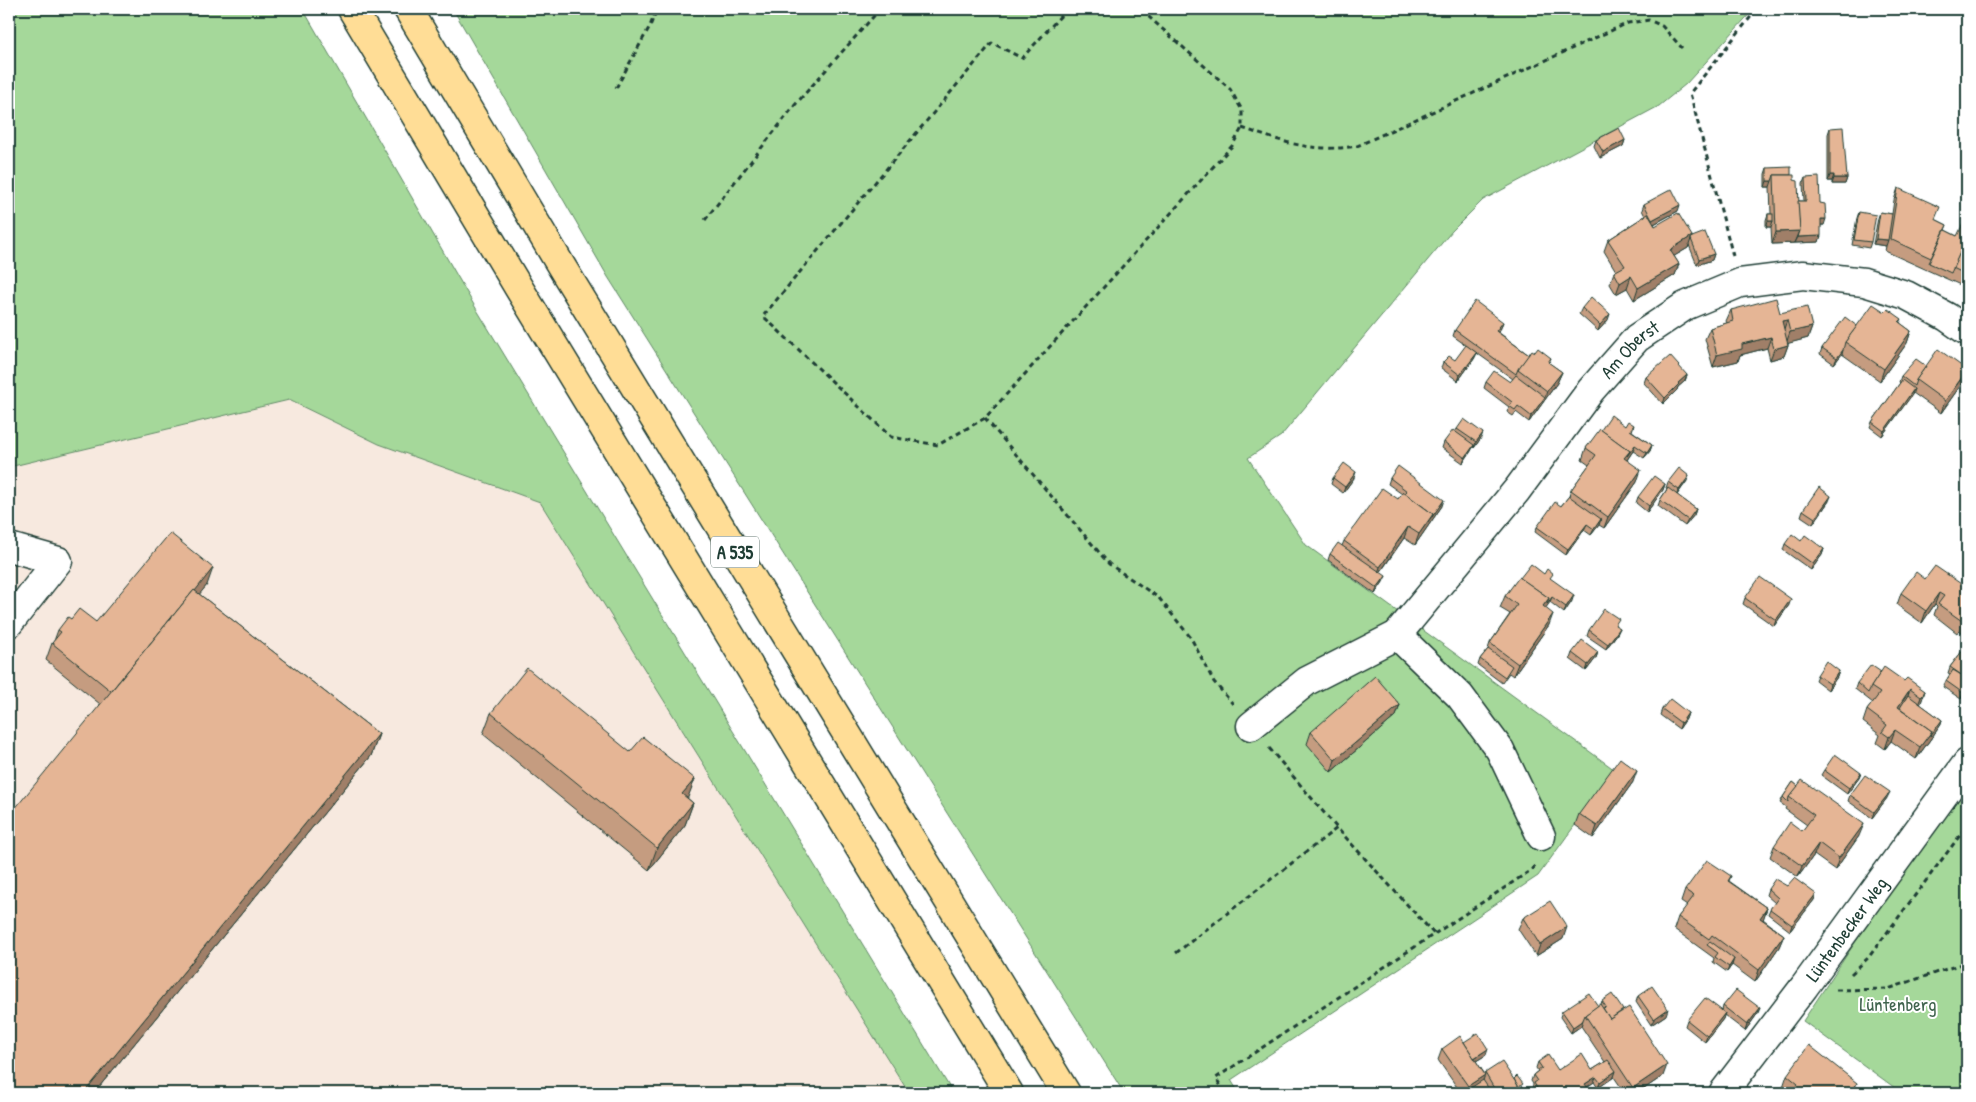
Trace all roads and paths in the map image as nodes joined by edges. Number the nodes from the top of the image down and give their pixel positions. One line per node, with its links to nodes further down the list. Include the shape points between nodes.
1 (352, 9): 29 (highway, A 535, via 396,87)
2 (408, 9): 30 (highway, A 535)
3 (657, 9): 9 (path)
4 (880, 9): 11 (path, via 794,105)
5 (1067, 9): 14 (path, via 1022,58 992,43 763,316 891,438 938,445)
6 (1140, 9): 10 (path, via 1230,88 1242,110)
7 (1757, 9): 12 (path, via 1690,94)
8 (1682, 48): 10 (path, via 1662,26 1649,20 1628,23 1357,146 1317,149)
9 (616, 88)
10 (1242, 128): 14 (path, via 1232,146)
11 (705, 220)
12 (1740, 283): 13 (street, Am Oberst, via 1803,275 1864,282 1906,295 1947,316); 17 (street, Am Oberst, via 1685,306 1637,338 1591,390 1517,490)
13 (1967, 331)
14 (985, 418): 18 (path, via 1109,564 1160,598 1191,638 1214,682)
15 (9, 547): 16 (street, via 58,561)
16 (9, 622)
17 (1397, 635): 18 (street, via 1307,682); 22 (street, via 1460,696 1500,750)
18 (1251, 726): 21 (path)
19 (1967, 763): 32 (street, Lüntenbecker Weg)
20 (1967, 826): 27 (path, via 1868,958)
21 (1337, 828): 24 (path); 25 (path)
22 (1541, 836)
23 (1533, 869): 24 (path)
24 (1435, 935): 31 (path, via 1216,1078)
25 (1176, 953)
26 (1967, 962): 28 (path, via 1888,989 1833,990)
27 (1847, 977)
28 (1840, 984)
29 (1009, 1093)
30 (1066, 1093)
31 (1226, 1093)
32 (1723, 1093)

